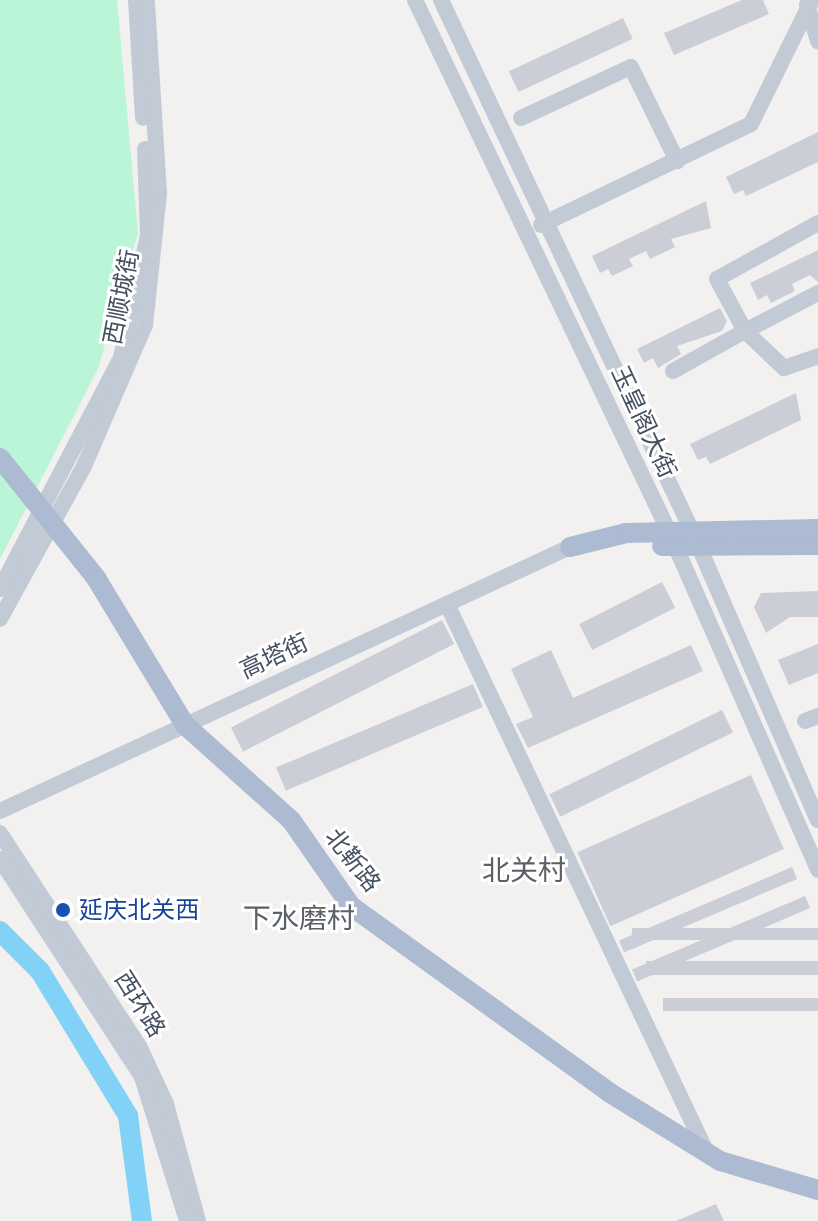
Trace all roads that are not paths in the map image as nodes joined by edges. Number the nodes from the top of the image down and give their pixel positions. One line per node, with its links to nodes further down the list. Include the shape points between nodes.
1 (136, 0): 17 (street, 西顺城街, via 148,235 141,284 121,358)
2 (147, 0): 17 (street, 西顺城街, via 159,193 145,325)
3 (415, 0): 11 (street, 玉皇阁大街)
4 (441, 0): 9 (street, 玉皇阁大街)
5 (808, 3): 6 (street); 8 (street, via 758,117)
6 (818, 41)
7 (521, 118): 8 (street, via 631,67)
8 (677, 161): 9 (street)
9 (549, 221): 11 (street); 20 (street, 玉皇阁大街)
10 (818, 223): 13 (street, via 717,279)
11 (529, 231): 19 (street, 玉皇阁大街)
12 (818, 293): 13 (street)
13 (745, 331): 14 (street, via 784,368); 15 (street)
14 (818, 356)
15 (673, 371)
16 (0, 458): 17 (main road, 北靳路)
17 (50, 516): 23 (street); 25 (street, 西顺城街); 26 (main road, 北靳路)
18 (818, 529): 20 (main road, 高塔街)
19 (672, 540): 20 (main road, 高塔街); 22 (main road, 高塔街, via 626,533); 31 (street, 玉皇阁大街)
20 (695, 540): 21 (main road, 高塔街); 28 (street, 玉皇阁大街)
21 (818, 545)
22 (570, 547): 24 (street, 高塔街)
23 (0, 589)
24 (447, 604): 26 (street, 高塔街); 32 (street)
25 (0, 619)
26 (185, 725): 27 (street, 高塔街); 32 (main road, 北靳路, via 291,820 351,906)
27 (0, 811)
28 (818, 820)
29 (0, 833): 35 (street, 西环路, via 144,1055 166,1104)
30 (0, 859): 34 (street, 西环路, via 142,1077)
31 (818, 870)
32 (707, 1153): 33 (main road, 北靳路)
33 (818, 1190)
34 (187, 1221)
35 (198, 1221)

